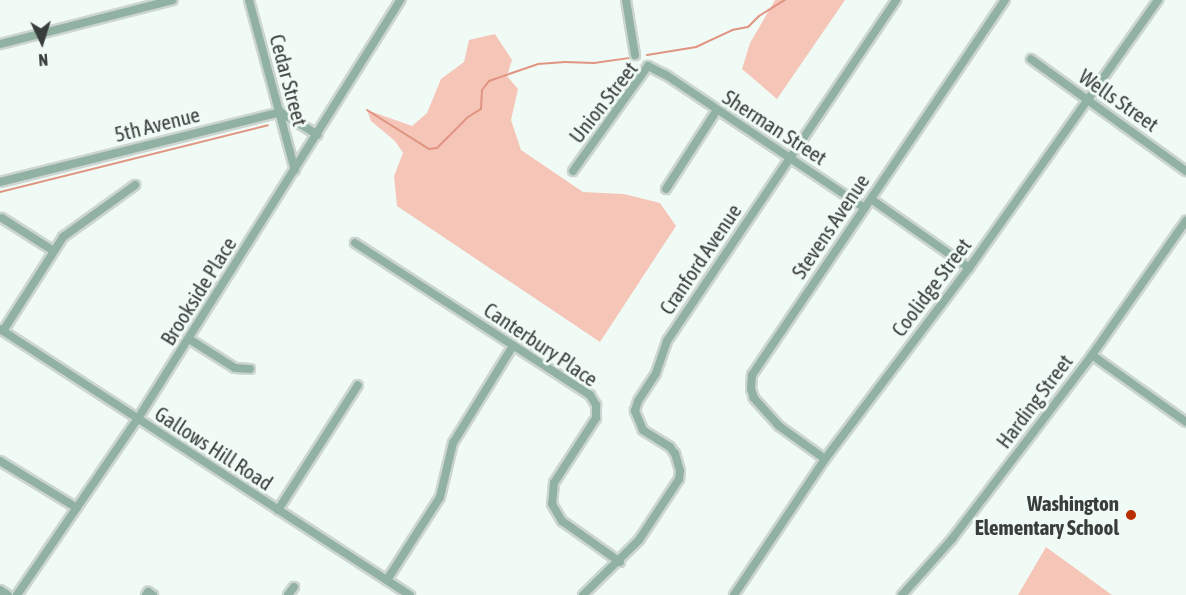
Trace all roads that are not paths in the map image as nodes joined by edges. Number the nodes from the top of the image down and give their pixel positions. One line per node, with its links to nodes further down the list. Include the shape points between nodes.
1 (172, 0): 8 (street)
2 (249, 0): 14 (street, Cedar Street)
3 (400, 0): 15 (street, Brookside Place)
4 (626, 0): 9 (street, Union Street)
5 (896, 0): 16 (street, Cranford Avenue)
6 (1005, 0): 23 (street, Stevens Avenue)
7 (1158, 0): 12 (street, Coolidge Street)
8 (0, 44)
9 (635, 54)
10 (1031, 58): 12 (street, Wells Street)
11 (666, 75): 13 (street, Sherman Street); 18 (street, Union Street, via 648,66)
12 (1087, 101): 19 (street, Wells Street); 29 (street, Coolidge Street)
13 (717, 111): 16 (street, Sherman Street); 22 (street)
14 (280, 112): 15 (street); 17 (street, Cedar Street); 20 (street, 5th Avenue)
15 (318, 135): 17 (street, Brookside Place)
16 (789, 157): 24 (street, Sherman Street); 42 (street, Cranford Avenue, via 667,341 656,373 638,401 638,423 670,447 680,471 675,489)
17 (295, 170): 31 (street, Brookside Place)
18 (573, 171)
19 (1186, 171)
20 (0, 182)
21 (135, 185): 28 (street, via 76,225)
22 (666, 189)
23 (871, 199): 24 (street, Stevens Avenue); 29 (street)
24 (865, 208): 38 (street, Stevens Avenue, via 750,380 754,398 779,426)
25 (2, 218): 28 (street)
26 (1186, 221): 33 (street, Harding Street)
27 (355, 243): 32 (street, Canterbury Place)
28 (52, 250): 30 (street)
29 (969, 268): 38 (street, Coolidge Street)
30 (1, 330): 36 (street, Gallows Hill Road)
31 (189, 339): 34 (street, via 235,368); 36 (street, Brookside Place)
32 (513, 346): 42 (street, Canterbury Place, via 594,401 596,418 554,483 552,504 562,521); 43 (street, via 453,443 440,497)
33 (1092, 355): 37 (street); 52 (street, Harding Street, via 952,538)
34 (250, 369)
35 (358, 385): 41 (street)
36 (137, 420): 40 (street, Brookside Place); 41 (street, Gallows Hill Road)
37 (1186, 422)
38 (825, 459): 51 (street, Coolidge Street)
39 (0, 461): 40 (street)
40 (77, 508): 47 (street, Brookside Place)
41 (278, 510): 43 (street, Gallows Hill Road)
42 (620, 562): 50 (street)
43 (387, 580): 49 (street, Gallows Hill Road)
44 (294, 587): 48 (street)
45 (0, 590): 46 (street)
46 (8, 595)
47 (17, 595)
48 (288, 595)
49 (410, 595)
50 (583, 595)
51 (734, 595)
52 (902, 595)

